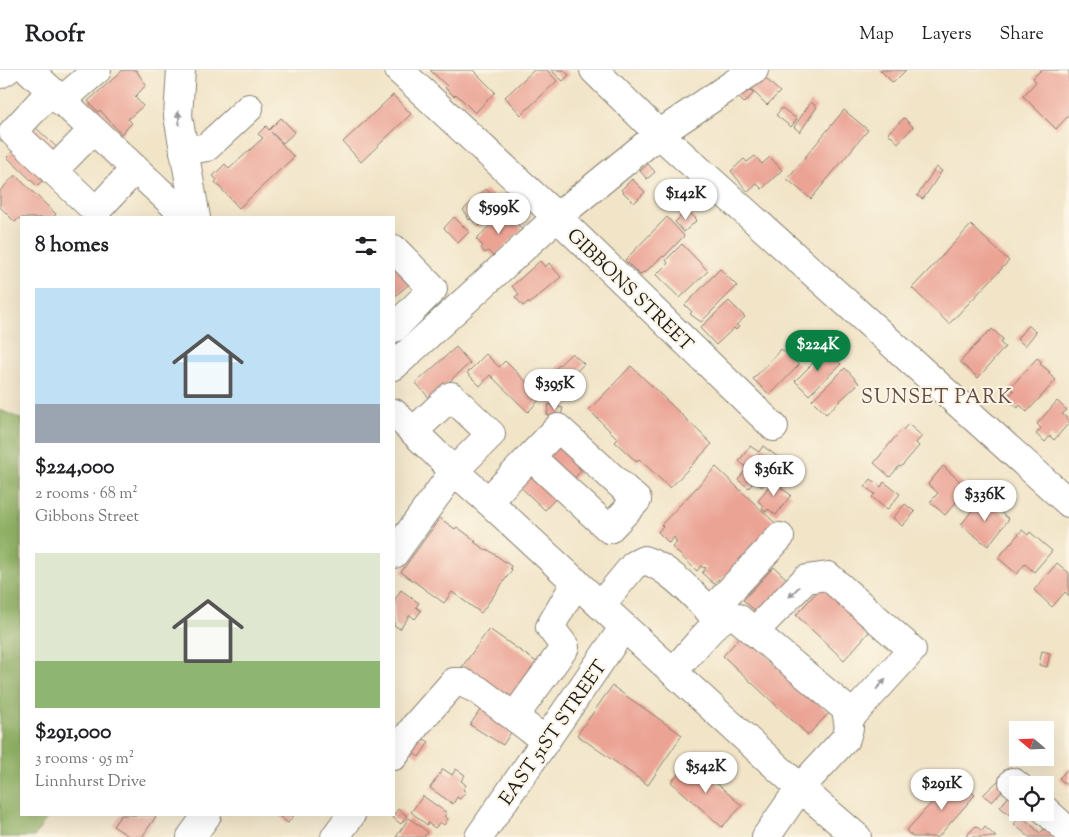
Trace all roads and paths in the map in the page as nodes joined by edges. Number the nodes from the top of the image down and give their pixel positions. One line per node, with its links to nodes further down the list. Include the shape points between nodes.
1 (8, 70): 8 (street)
2 (29, 70): 9 (street)
3 (97, 70): 9 (street)
4 (181, 70): 13 (street, one-way to 4, via 178,116)
5 (399, 70): 18 (street, GIBBONS STREET)
6 (594, 70): 12 (street)
7 (754, 70): 12 (street)
8 (0, 74)
9 (56, 96): 11 (street); 15 (street, via 12,132)
10 (249, 108): 13 (street, via 208,147)
11 (93, 130): 14 (street); 15 (street)
12 (659, 134): 18 (street); 30 (street)
13 (184, 151): 17 (street)
14 (135, 169): 15 (street, via 96,211); 16 (street)
15 (53, 171)
16 (187, 216)
17 (188, 216)
18 (558, 217): 21 (street); 25 (street, GIBBONS STREET)
19 (395, 250): 20 (street, via 433,289)
20 (423, 299): 21 (street); 22 (street)
21 (446, 318): 23 (street)
22 (395, 327)
23 (399, 351)
24 (395, 413): 26 (street)
25 (774, 427)
26 (414, 432): 28 (street); 28 (street, via 451,396 491,434)
27 (531, 457): 29 (street)
28 (454, 471): 29 (street); 32 (street)
29 (488, 501): 33 (street)
30 (1069, 503)
31 (780, 537): 35 (street)
32 (395, 553)
33 (576, 582): 34 (street); 39 (street, via 550,627 565,647)
34 (601, 605): 35 (street, via 634,565 644,560 656,563 668,572); 36 (street)
35 (715, 617): 37 (street, via 731,615); 38 (street)
36 (624, 627): 38 (street); 41 (street, EAST 51ST STREET)
37 (754, 632): 40 (street, via 846,709); 40 (street, one-way to 37, via 912,650 828,576 806,579)
38 (673, 672): 43 (street)
39 (514, 717): 41 (street); 42 (street, via 478,690 454,682)
40 (848, 720): 43 (street, via 846,738)
41 (546, 741): 50 (street, EAST 51ST STREET)
42 (395, 755)
43 (800, 788): 51 (street); 52 (street)
44 (206, 816): 48 (street)
45 (350, 816): 49 (street)
46 (1054, 818): 47 (street)
47 (1069, 832)
48 (191, 837)
49 (335, 837)
50 (479, 837)
51 (766, 837)
52 (857, 837)

